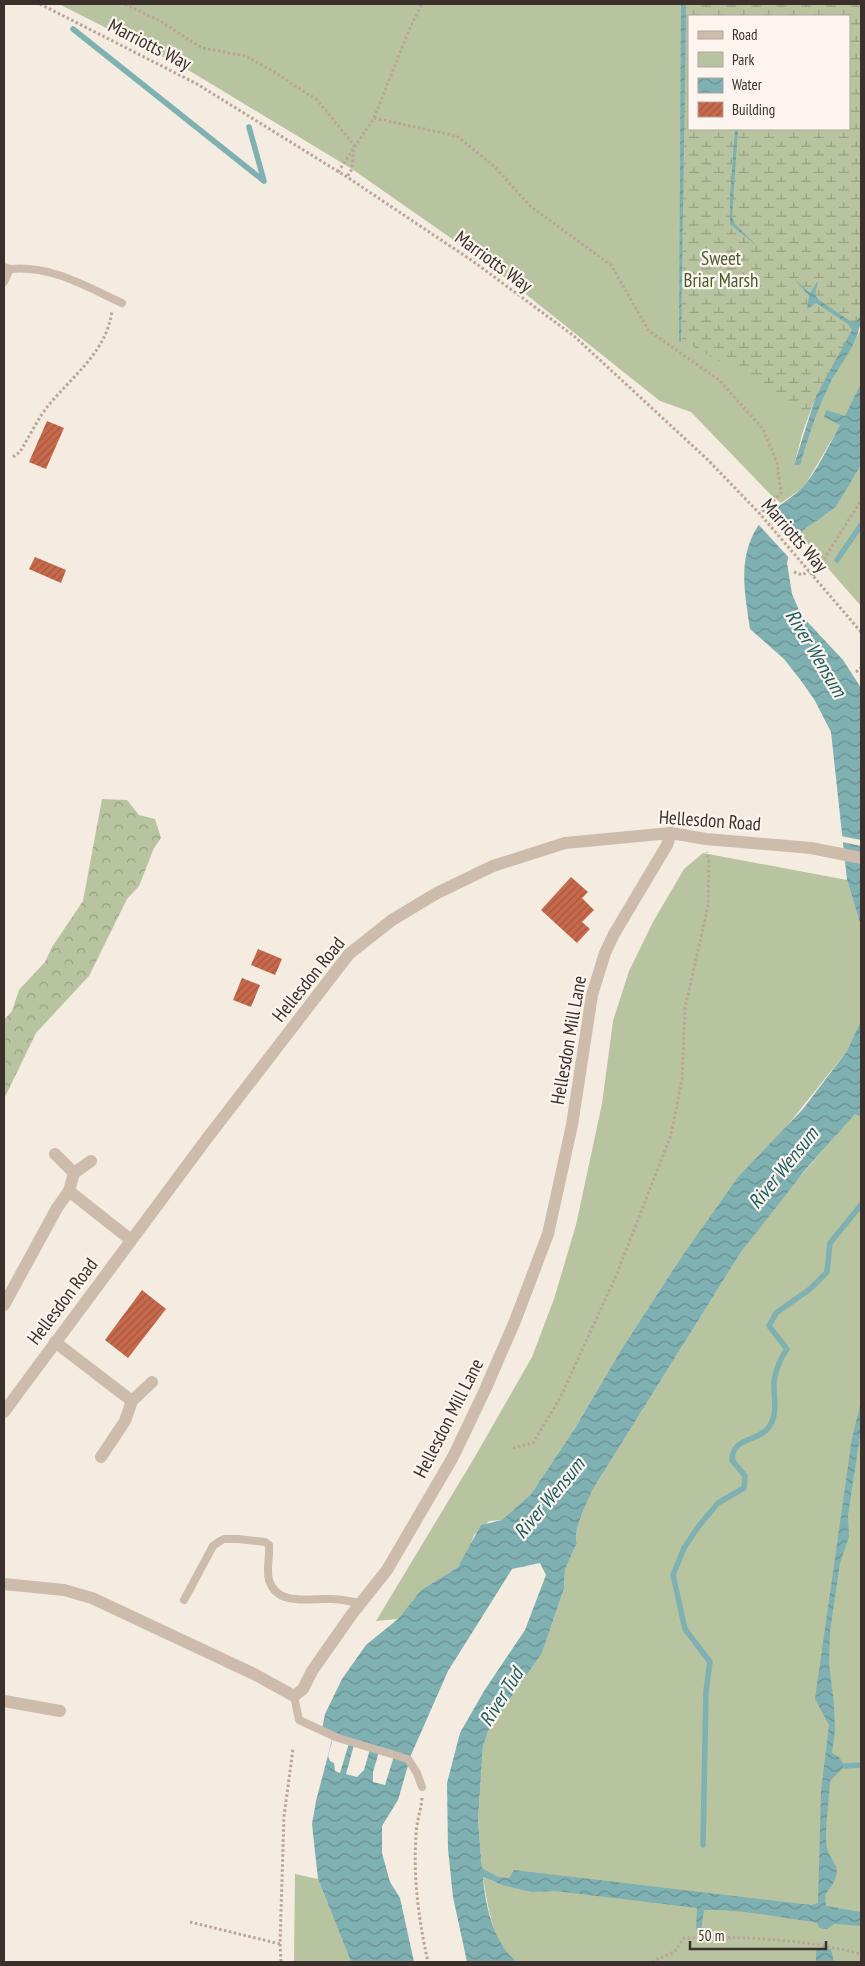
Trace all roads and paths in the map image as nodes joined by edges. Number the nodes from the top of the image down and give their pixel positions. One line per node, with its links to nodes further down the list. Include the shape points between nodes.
1 (40, 4): 6 (path, Marriotts Way, via 197,84)
2 (125, 4): 5 (path, via 160,21 202,48 246,56 271,70 317,100)
3 (422, 4): 4 (path)
4 (374, 118): 5 (path); 13 (path, via 457,136 495,167 530,206 611,265 649,331 719,380 763,429 776,463 781,493)
5 (354, 145): 6 (path); 7 (path, via 352,169)
6 (338, 172): 7 (path, Marriotts Way)
7 (347, 177): 13 (path, Marriotts Way, via 474,262 574,336 708,460)
8 (7, 268): 9 (lane); 10 (lane, via 58,274)
9 (4, 282)
10 (118, 301): 11 (path, via 99,348 48,406 20,452)
11 (13, 457)
12 (861, 501): 16 (path)
13 (760, 514): 14 (path, Marriotts Way)
14 (809, 571): 15 (path, via 802,575); 16 (path, Marriotts Way)
15 (794, 572)
16 (812, 576): 17 (path, Marriotts Way)
17 (861, 632)
18 (861, 668): 19 (path)
19 (856, 672)
20 (671, 833): 21 (street, Hellesdon Road); 27 (street, Hellesdon Road, via 565,843 502,863 438,893 392,920 349,954); 37 (street, Hellesdon Mill Lane, via 605,953 592,995 560,1187 548,1234 515,1321 453,1457 387,1570)
21 (692, 835): 22 (street, Hellesdon Road, via 810,848); 33 (path, via 706,850 708,906 685,1008 682,1079 671,1135 616,1276 560,1398 533,1443)
22 (861, 858)
23 (55, 1154): 25 (street)
24 (91, 1161): 25 (street)
25 (74, 1174): 26 (street)
26 (69, 1191): 27 (street); 28 (street)
27 (131, 1240): 29 (street, Hellesdon Road)
28 (4, 1305)
29 (54, 1342): 31 (street); 32 (street, Hellesdon Road)
30 (152, 1382): 31 (street)
31 (132, 1401): 34 (street, via 125,1421)
32 (4, 1412)
33 (513, 1448)
34 (101, 1456)
35 (4, 1584): 38 (street, via 64,1590 92,1598)
36 (184, 1600): 37 (lane, via 213,1546 224,1538 238,1538 268,1545 268,1573 277,1594 298,1600 334,1599)
37 (362, 1603): 38 (street, Hellesdon Mill Lane, via 312,1671 303,1689)
38 (294, 1696): 42 (lane, via 299,1720 408,1759 418,1773)
39 (4, 1700): 40 (street)
40 (60, 1711)
41 (293, 1749): 44 (path, via 284,1816)
42 (422, 1787): 47 (path, via 415,1865)
43 (190, 1922): 44 (path)
44 (280, 1944): 46 (path)
45 (861, 1954): 48 (path, via 832,1946 738,1938 684,1938 674,1952)
46 (281, 1962)
47 (428, 1962)
48 (652, 1962)

